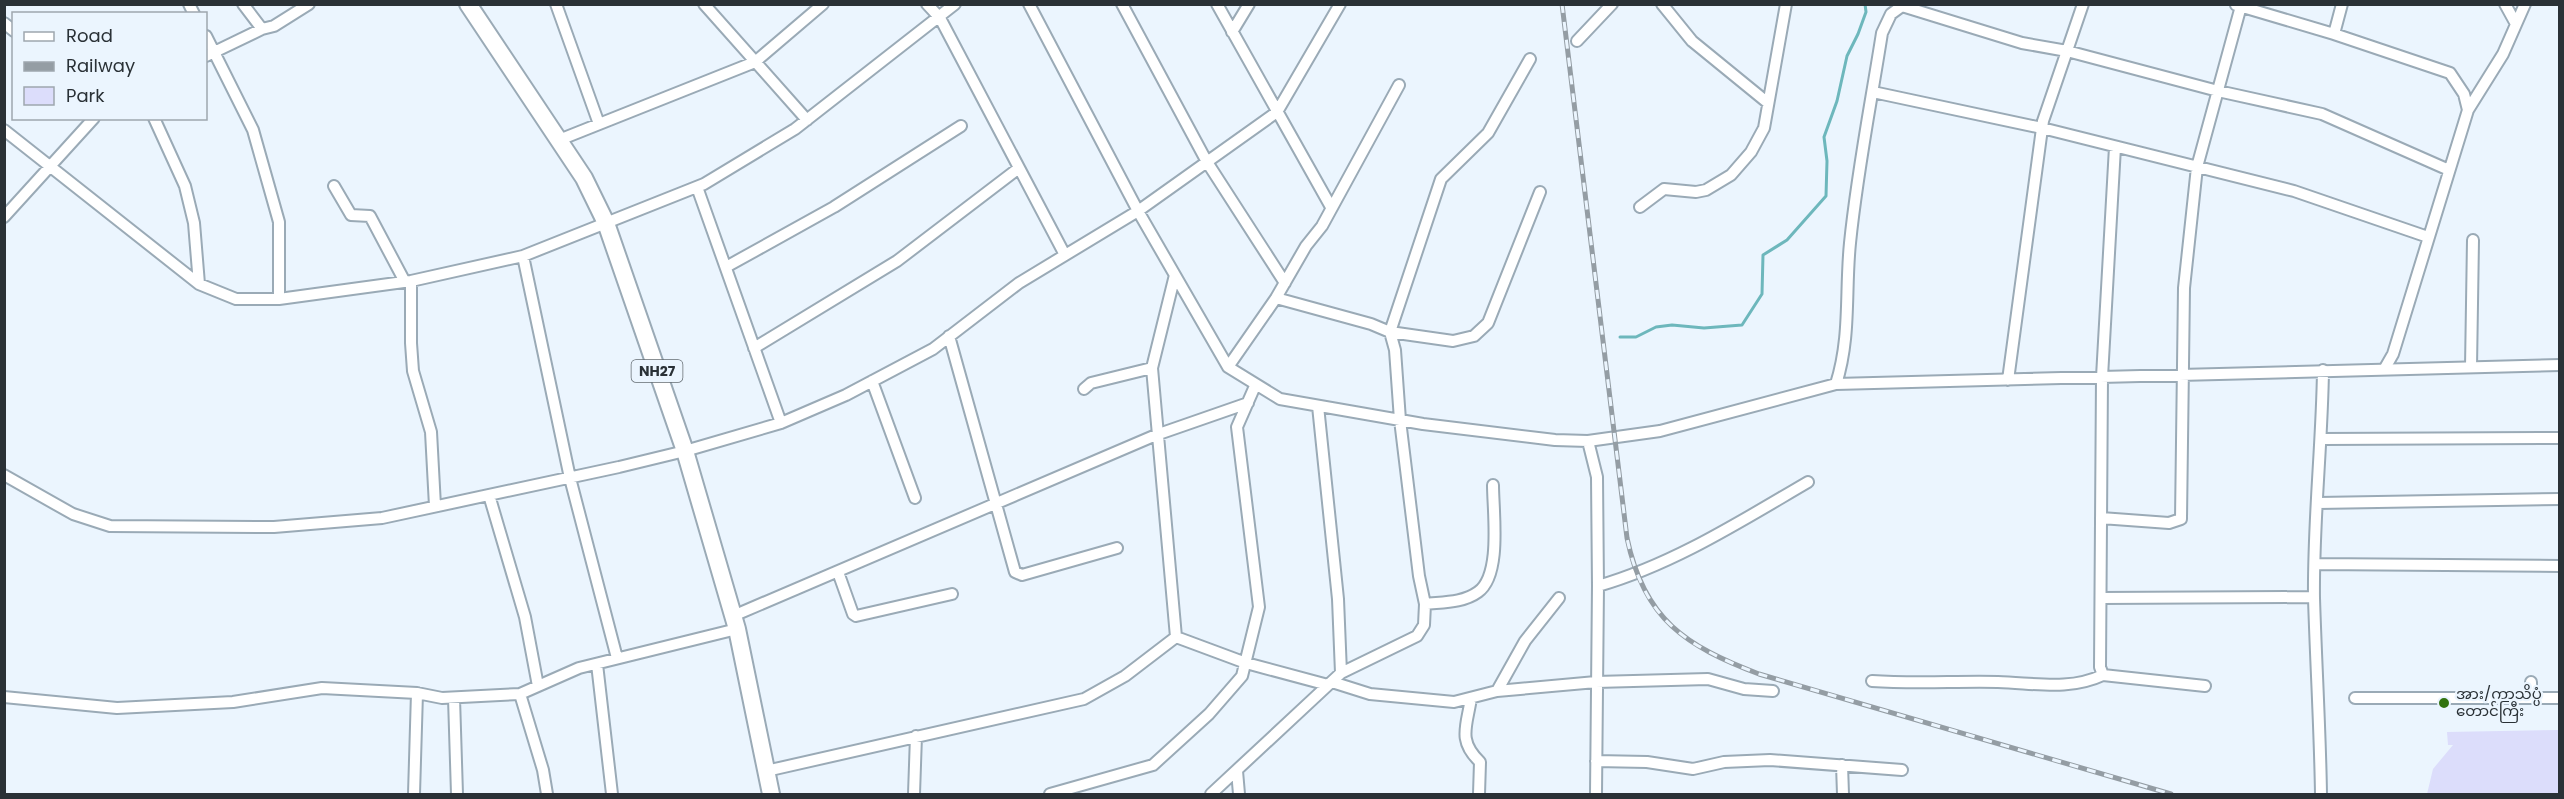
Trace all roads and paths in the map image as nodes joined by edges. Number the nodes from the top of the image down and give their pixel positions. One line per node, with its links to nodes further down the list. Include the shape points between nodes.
1 (243, 4): 24 (street)
2 (309, 4): 24 (street)
3 (468, 4): 45 (highway, NH27)
4 (556, 4): 41 (street)
5 (704, 4): 31 (street)
6 (823, 4): 31 (street)
7 (927, 4): 22 (street)
8 (955, 4): 22 (street)
9 (1029, 4): 57 (street)
10 (1122, 4): 47 (street)
11 (1217, 4): 25 (street)
12 (1249, 4): 25 (street)
13 (1340, 4): 37 (street)
14 (1612, 4): 27 (street)
15 (1662, 4): 35 (street, via 1692,41)
16 (1786, 4): 35 (street)
17 (2083, 4): 28 (street)
18 (2342, 4): 26 (street)
19 (2505, 4): 23 (street)
20 (2525, 4): 23 (street)
21 (2238, 5): 26 (street); 33 (street)
22 (940, 18): 40 (street); 50 (street)
23 (2516, 24): 36 (street, via 2504,54)
24 (262, 29): 29 (street)
25 (1232, 32): 37 (street)
26 (2334, 34): 36 (street, via 2450,73 2464,94)
27 (1577, 41)
28 (2067, 51): 33 (street); 34 (street, via 2022,43 1902,6 1891,14 1882,33); 43 (street)
29 (210, 55): 70 (street, via 253,130 279,222)
30 (1530, 59): 71 (street, via 1488,133 1441,179)
31 (755, 62): 40 (street); 41 (street)
32 (1399, 85): 55 (street)
33 (2218, 91): 49 (street); 51 (street, via 2322,114)
34 (1873, 92): 43 (street); 84 (street, via 1850,240 1847,341)
35 (1768, 104): 56 (street, via 1764,128 1731,175 1706,190 1664,189)
36 (2468, 110): 51 (street)
37 (1277, 112): 47 (street); 55 (street)
38 (92, 120): 48 (street)
39 (155, 120): 68 (street, via 185,186 194,223)
40 (807, 120): 53 (street)
41 (599, 124): 45 (street)
42 (961, 126): 64 (street, via 834,207)
43 (2042, 128): 46 (street); 82 (street)
44 (4, 130): 48 (street)
45 (559, 140): 59 (highway, NH27, via 584,178)
46 (2115, 147): 49 (street); 81 (street)
47 (1207, 162): 57 (street); 67 (street)
48 (50, 166): 58 (street); 68 (street)
49 (2197, 167): 60 (street, via 2294,191); 80 (street, via 2184,288)
50 (1019, 168): 62 (street); 73 (street, via 897,261)
51 (2449, 170): 60 (street)
52 (334, 186): 66 (street, via 351,215 370,216)
53 (697, 187): 59 (street); 64 (street)
54 (1540, 192): 71 (street, via 1488,323 1474,336 1453,341)
55 (1331, 207): 67 (street)
56 (1640, 207)
57 (1138, 211): 62 (street); 65 (street)
58 (4, 217)
59 (606, 223): 63 (street); 95 (highway, NH27)
60 (2428, 237): 78 (street, via 2393,354)
61 (2473, 240): 76 (street)
62 (1065, 255): 72 (street, via 1019,283)
63 (523, 256): 66 (street); 97 (street)
64 (726, 267): 73 (street)
65 (1174, 275): 75 (street); 77 (street)
66 (408, 281): 70 (street); 104 (street, via 413,370 431,432)
67 (1285, 283): 69 (street)
68 (199, 284): 70 (street, via 236,299)
69 (1276, 298): 71 (street); 75 (street)
70 (279, 299)
71 (1390, 332): 89 (street)
72 (949, 336): 83 (street, via 933,349); 105 (street)
73 (754, 348): 90 (street)
74 (2559, 365): 76 (street)
75 (1228, 367): 85 (street)
76 (2471, 367): 78 (street)
77 (1152, 368): 86 (street, via 1091,383); 91 (street)
78 (2385, 368): 79 (street)
79 (2323, 370): 80 (street); 93 (street)
80 (2182, 374): 81 (street); 106 (street, via 2181,519 2169,523)
81 (2102, 377): 82 (street); 106 (street)
82 (2008, 380): 84 (street)
83 (872, 381): 90 (street); 101 (street)
84 (1836, 384): 94 (street, via 1660,431)
85 (1255, 386): 87 (street); 88 (street, via 1280,399)
86 (1084, 389)
87 (1248, 403): 91 (street); 120 (street, via 1237,427 1259,607)
88 (1318, 406): 89 (street); 122 (street, via 1338,599)
89 (1400, 420): 94 (street); 116 (street)
90 (782, 423): 95 (street)
91 (1156, 435): 105 (street); 118 (street)
92 (2559, 438): 93 (street)
93 (2322, 439): 103 (street)
94 (1588, 441): 111 (street, via 1597,477)
95 (685, 451): 97 (street); 117 (highway, NH27)
96 (4, 475): 104 (street, via 73,514 110,526 274,527 382,518)
97 (570, 478): 100 (street); 119 (street)
98 (1808, 482): 111 (street, via 1645,571)
99 (1493, 485): 116 (street, via 1493,563 1489,579 1479,591 1460,600)
100 (489, 495): 104 (street); 128 (street, via 525,616)
101 (915, 498)
102 (2559, 499): 103 (street)
103 (2319, 503): 108 (street)
104 (435, 506)
105 (995, 506): 107 (street, via 1015,573 1022,575); 110 (street)
106 (2101, 518): 115 (street)
107 (1117, 548)
108 (2316, 564): 109 (street); 113 (street)
109 (2559, 566)
110 (838, 572): 112 (street, via 856,616); 117 (street)
111 (1599, 586): 124 (street)
112 (952, 594)
113 (2314, 597): 115 (street); 160 (street)
114 (1558, 598): 130 (street, via 1524,641)
115 (2101, 598): 123 (street)
116 (1425, 604): 122 (street, via 1424,625 1417,636)
117 (735, 623): 119 (street); 144 (highway, NH27)
118 (1176, 636): 120 (street); 140 (street, via 1125,676 1084,699)
119 (617, 658): 121 (street)
120 (1246, 663): 127 (street); 146 (street, via 1242,676 1209,714 1153,765)
121 (597, 664): 128 (street); 150 (street)
122 (1341, 673): 127 (street)
123 (2103, 675): 125 (street, via 2085,684 2070,685); 129 (street)
124 (1596, 681): 130 (street); 131 (street, via 1708,679 1744,689); 141 (street)
125 (1872, 681)
126 (2531, 682): 138 (street)
127 (1330, 684): 136 (street, via 1370,694 1454,702); 145 (street)
128 (538, 686): 133 (street)
129 (2205, 686)
130 (1497, 691): 136 (street)
131 (1773, 691)
132 (417, 693): 134 (street, via 322,688 233,702 117,708); 135 (street); 147 (street)
133 (520, 694): 135 (street); 149 (street)
134 (4, 697)
135 (454, 698): 148 (street)
136 (1471, 698): 157 (street, via 1464,738 1470,753 1480,762)
137 (2355, 698): 138 (street)
138 (2531, 698): 139 (street)
139 (2559, 698)
140 (916, 736): 144 (street); 153 (street)
141 (1596, 761): 142 (street, via 1647,762 1693,769 1724,762 1770,760); 158 (street)
142 (1842, 765): 143 (street); 159 (street)
143 (1902, 770)
144 (766, 771): 151 (highway, NH27); 152 (highway, NH27)
145 (1237, 771): 155 (street); 156 (street)
146 (1077, 791): 154 (street)
147 (414, 795)
148 (457, 795)
149 (547, 795)
150 (612, 795)
151 (764, 795)
152 (771, 795)
153 (914, 795)
154 (1050, 795)
155 (1211, 795)
156 (1239, 795)
157 (1479, 795)
158 (1596, 795)
159 (1843, 795)
160 (2321, 795)

